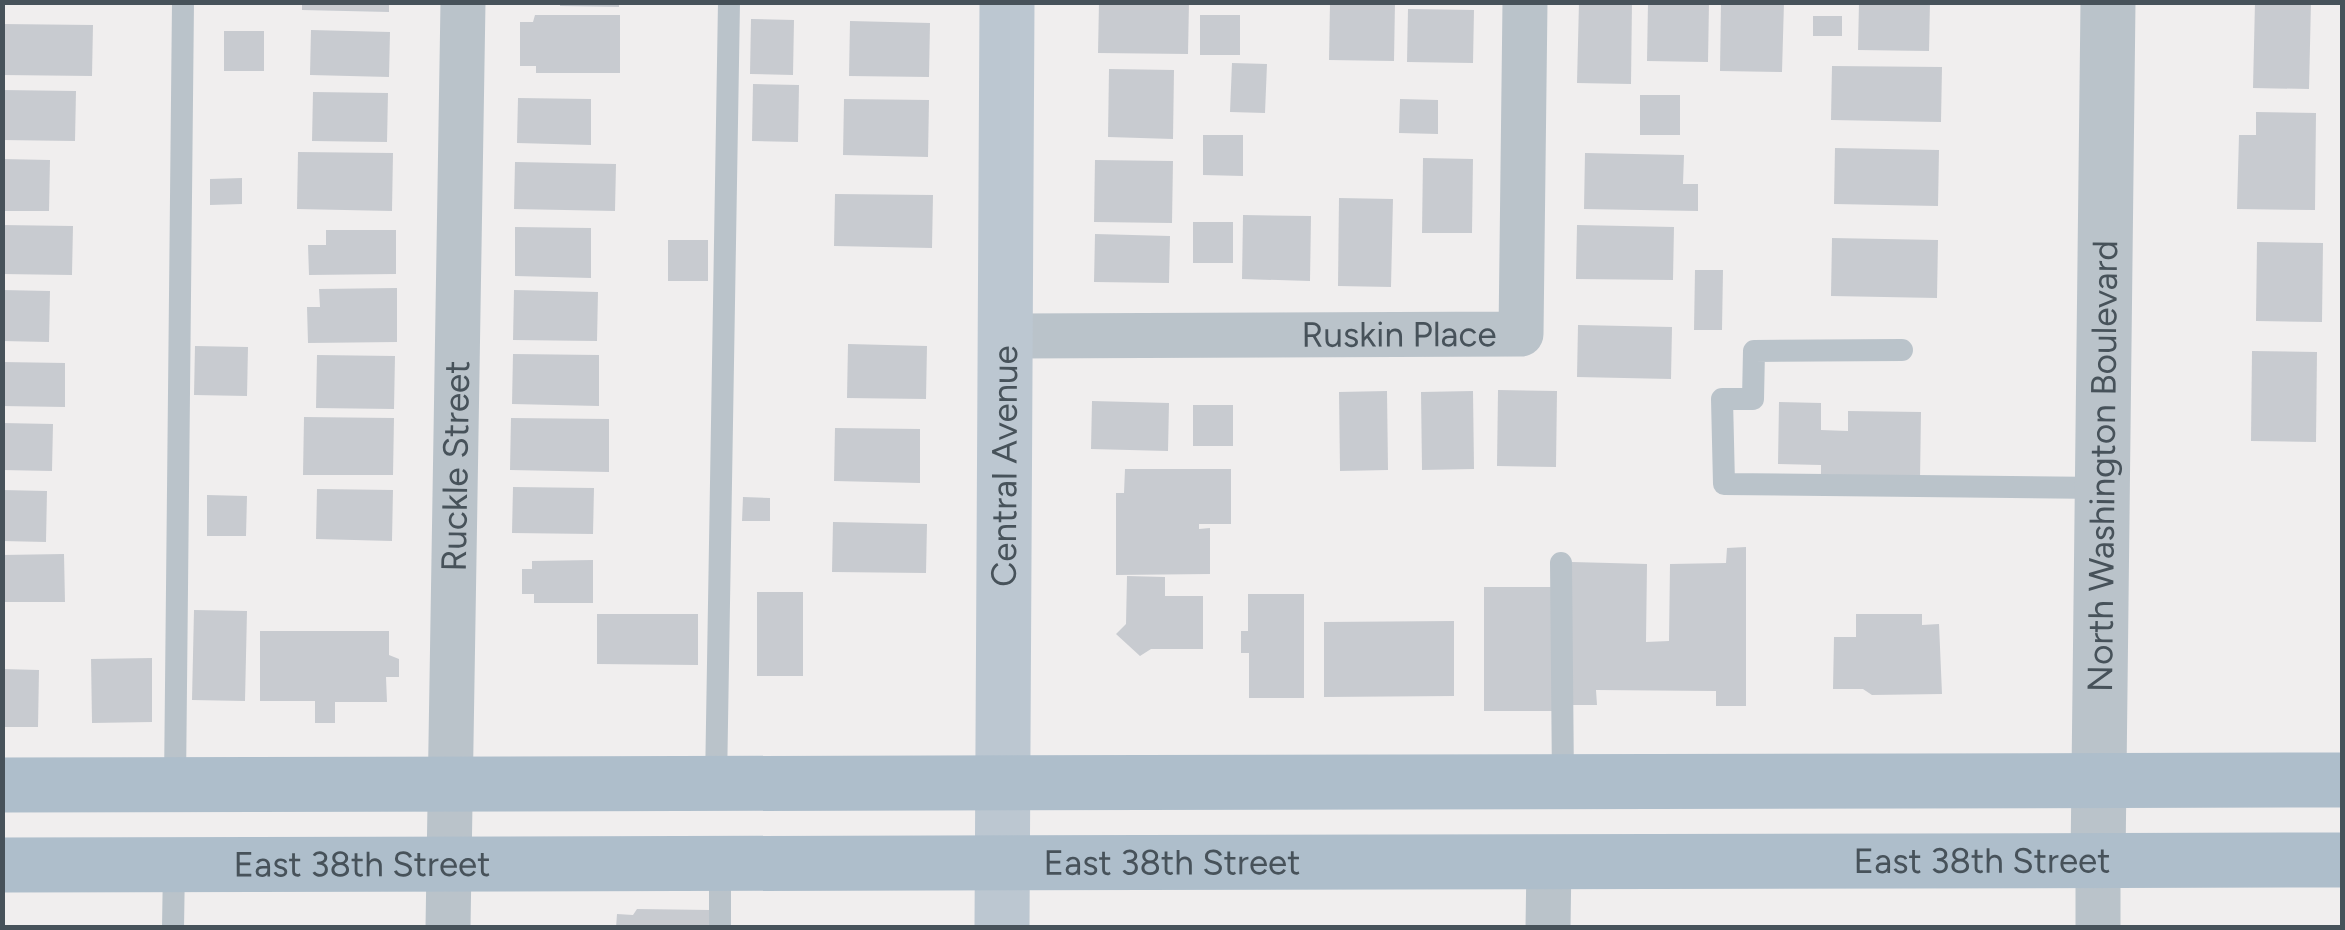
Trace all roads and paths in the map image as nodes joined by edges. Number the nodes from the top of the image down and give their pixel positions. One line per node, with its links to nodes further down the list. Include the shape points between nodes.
1 (184, 2): 14 (lane)
2 (463, 2): 15 (street, Ruckle Street)
3 (729, 2): 16 (lane)
4 (1007, 2): 7 (main road, Central Avenue)
5 (1524, 2): 7 (street, Ruskin Place, via 1521,334)
6 (2108, 2): 9 (street, North Washington Boulevard)
7 (1004, 336): 17 (main road, Central Avenue)
8 (1902, 350): 9 (lane, via 1754,350 1754,399 1722,400 1724,484)
9 (2102, 488): 11 (street, North Washington Boulevard)
10 (1562, 563): 13 (lane)
11 (2098, 780): 12 (main road); 13 (main road); 20 (street, North Washington Boulevard)
12 (2342, 780)
13 (1563, 782): 17 (main road)
14 (174, 784): 15 (main road); 18 (main road)
15 (450, 784): 16 (main road); 26 (street, Ruckle Street)
16 (716, 784): 17 (main road)
17 (1001, 784): 24 (main road, Central Avenue)
18 (2, 786)
19 (2342, 860): 20 (main road, East 38th Street)
20 (2098, 861): 21 (main road, East 38th Street); 32 (street, North Washington Boulevard)
21 (1549, 862): 24 (main road, East 38th Street); 31 (street)
22 (2, 865): 25 (main road, East 38th Street)
23 (720, 865): 24 (main road, East 38th Street); 26 (main road, East 38th Street); 29 (lane)
24 (1002, 865): 30 (main road, Central Avenue)
25 (174, 866): 26 (main road, East 38th Street); 27 (lane)
26 (448, 866): 28 (street, Ruckle Street)
27 (173, 928)
28 (448, 928)
29 (720, 928)
30 (1002, 928)
31 (1548, 928)
32 (2098, 928)

